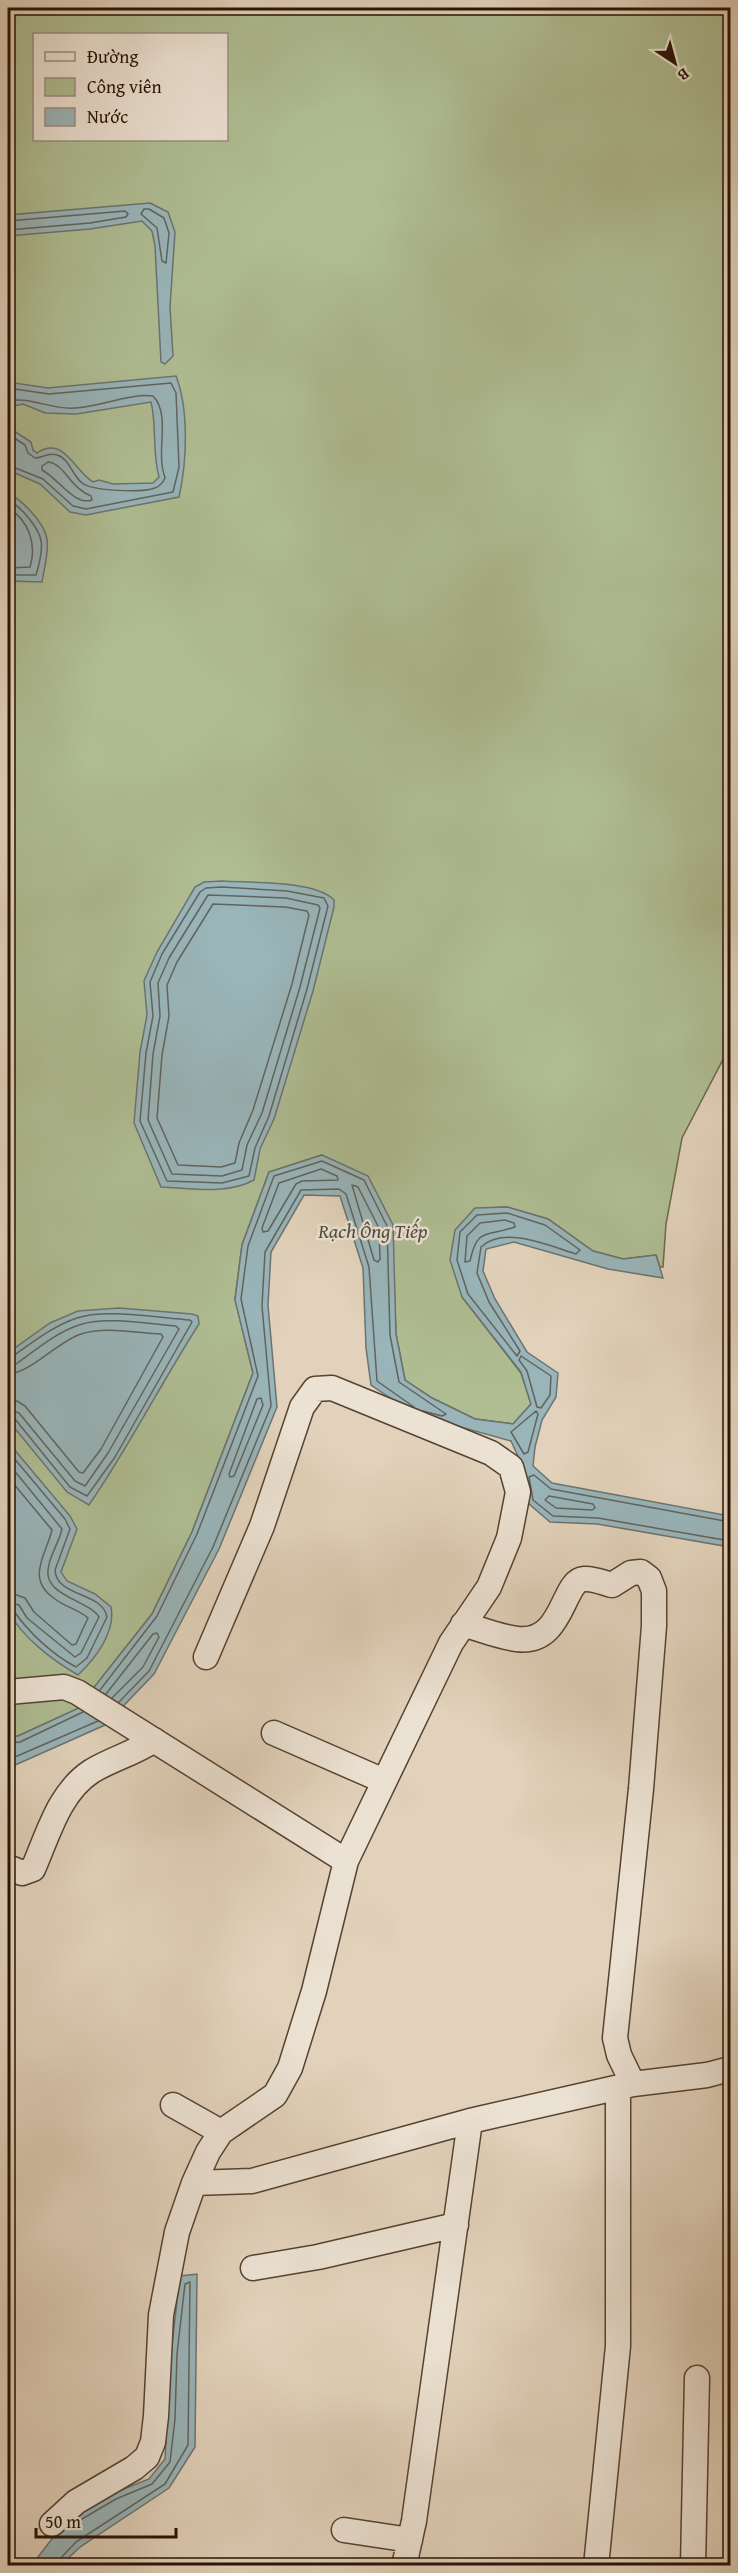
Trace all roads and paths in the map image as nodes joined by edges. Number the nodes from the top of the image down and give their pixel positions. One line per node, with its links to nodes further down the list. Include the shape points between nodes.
1 (463, 1624): 2 (street, via 489,1587 509,1538 518,1492 512,1467 481,1449 332,1388 315,1389 302,1407 262,1526); 6 (street); 10 (street, via 519,1640 535,1637 560,1617 577,1581 586,1578 612,1584 641,1572 649,1578 654,1591 641,1789 615,2038)
2 (206, 1657)
3 (8, 1692): 4 (street, via 64,1687)
4 (145, 1733): 7 (street); 8 (street, via 136,1752 79,1782 58,1812 33,1869 22,1873)
5 (274, 1733): 6 (street)
6 (384, 1781): 7 (street)
7 (346, 1861): 13 (street, via 314,1991 290,2068 275,2095)
8 (8, 1867)
9 (730, 2069): 10 (street)
10 (626, 2086): 12 (street); 22 (street, via 618,2346)
11 (173, 2105): 13 (street)
12 (470, 2121): 14 (street, via 252,2181); 15 (street)
13 (221, 2132): 14 (street)
14 (194, 2183): 18 (street, via 177,2232 161,2315 156,2416 147,2457 76,2502)
15 (456, 2225): 16 (street); 20 (street)
16 (253, 2268)
17 (696, 2378): 23 (street)
18 (52, 2524)
19 (344, 2529): 20 (street)
20 (410, 2540): 21 (street)
21 (404, 2565)
22 (596, 2565)
23 (693, 2565)

